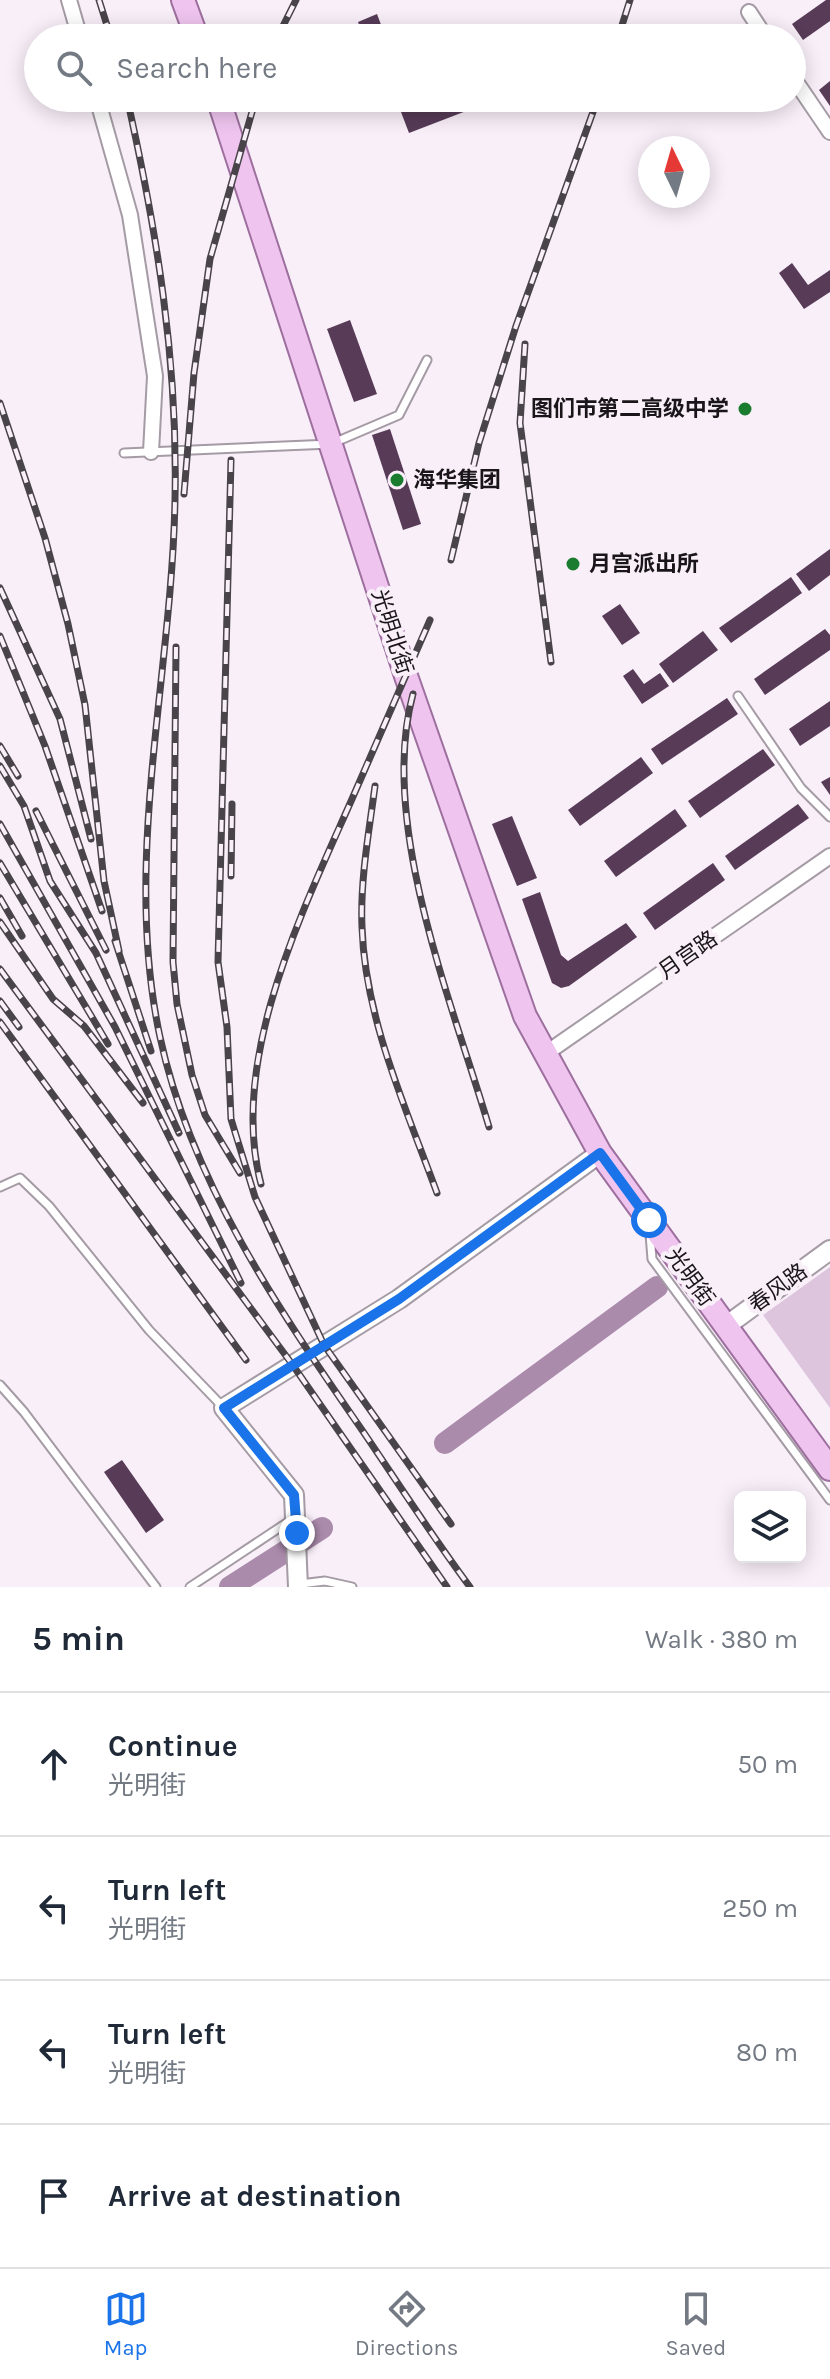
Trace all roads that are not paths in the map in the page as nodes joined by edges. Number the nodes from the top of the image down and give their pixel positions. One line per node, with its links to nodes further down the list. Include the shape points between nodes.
1 (183, 0): 5 (main road)
2 (70, 1): 4 (street)
3 (749, 12): 6 (street)
4 (76, 24)
5 (192, 24)
6 (757, 24)
7 (806, 97): 10 (street)
8 (101, 112): 13 (street, via 130,215 155,376)
9 (223, 112): 12 (main road, 光明北街)
10 (830, 132)
11 (427, 360): 12 (lane, via 399,415)
12 (331, 444): 13 (lane); 18 (main road, 光明北街, via 470,866 525,1016)
13 (151, 452): 14 (lane)
14 (124, 453)
15 (738, 696): 16 (lane, via 801,788)
16 (830, 817)
17 (830, 856): 18 (street, 月宫路)
18 (545, 1054): 19 (main road, 光明北街)
19 (600, 1153): 21 (main road, 光明街); 25 (street, via 399,1299)
20 (0, 1187): 25 (lane, via 20,1178 49,1206 149,1330)
21 (649, 1220): 23 (main road, 光明街); 27 (lane, via 652,1259)
22 (830, 1250): 23 (street, 春风路)
23 (726, 1326): 26 (main road, 光明街)
24 (0, 1385): 30 (lane)
25 (224, 1408): 28 (street, via 294,1495)
26 (830, 1469)
27 (830, 1500)
28 (297, 1525): 29 (street); 31 (lane)
29 (299, 1586): 32 (lane, via 325,1581)
30 (156, 1587)
31 (190, 1587)
32 (352, 1587)

